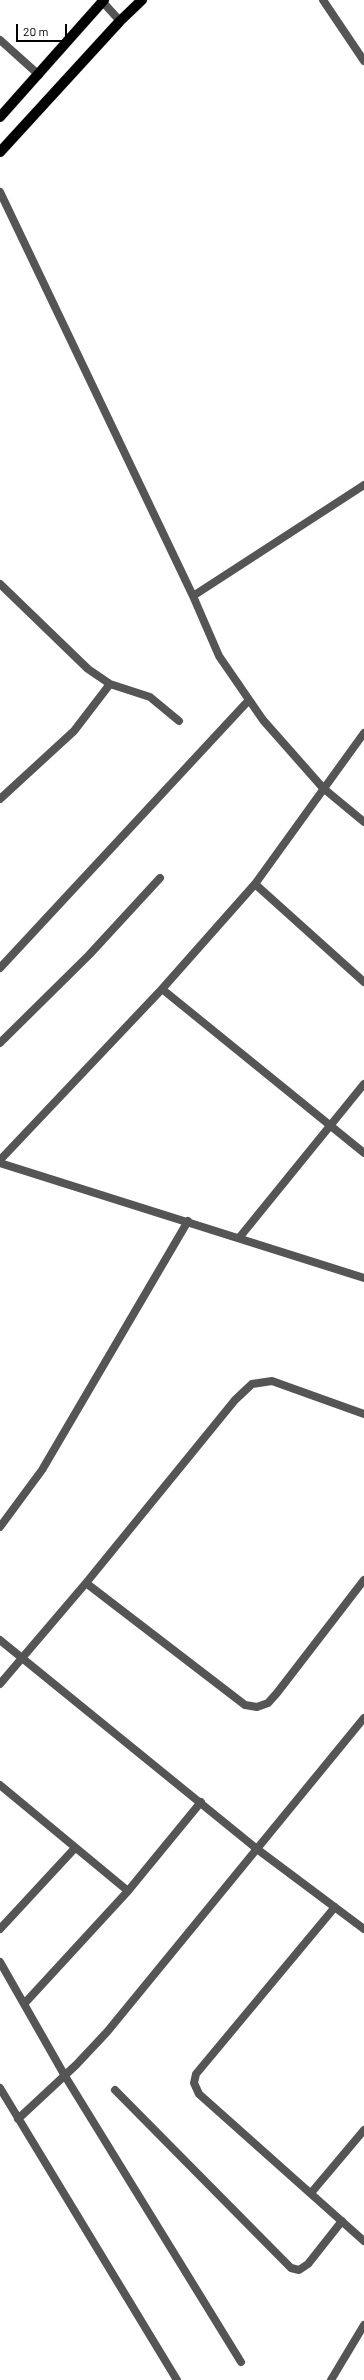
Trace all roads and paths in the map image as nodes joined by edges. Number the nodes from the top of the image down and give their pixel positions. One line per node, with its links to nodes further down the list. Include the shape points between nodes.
1 (103, 0): 4 (street); 7 (main road)
2 (142, 0): 4 (main road)
3 (323, 0): 6 (street)
4 (120, 20): 9 (main road)
5 (0, 40): 7 (street)
6 (364, 61)
7 (39, 75): 8 (main road)
8 (0, 118)
9 (0, 152)
10 (0, 192): 13 (street)
11 (364, 485): 13 (street)
12 (0, 584): 14 (street, via 88,669)
13 (193, 596): 15 (street, via 219,656)
14 (110, 684): 16 (street, via 150,697); 19 (street, via 74,731)
15 (250, 700): 18 (street, via 262,720); 23 (street)
16 (179, 721)
17 (364, 733): 18 (street)
18 (323, 788): 20 (street); 22 (street)
19 (0, 799)
20 (364, 822)
21 (160, 878): 26 (street, via 89,955)
22 (256, 884): 24 (street); 25 (street)
23 (0, 968)
24 (364, 982)
25 (162, 989): 28 (street); 30 (street)
26 (0, 1043)
27 (364, 1084): 28 (street)
28 (330, 1126): 29 (street); 33 (street)
29 (364, 1153)
30 (0, 1160)
31 (0, 1163): 32 (street)
32 (188, 1222): 33 (street); 36 (street, via 42,1470)
33 (239, 1238): 34 (street)
34 (364, 1278)
35 (364, 1414): 38 (street, via 272,1381 252,1384 235,1400)
36 (0, 1527)
37 (364, 1580): 38 (street, via 277,1693 268,1703 258,1708 245,1705)
38 (86, 1583): 40 (street)
39 (0, 1640): 40 (street)
40 (21, 1658): 41 (street); 44 (street)
41 (0, 1684)
42 (364, 1718): 46 (street)
43 (0, 1785): 45 (street)
44 (201, 1802): 46 (street); 47 (street)
45 (75, 1848): 47 (street); 49 (street)
46 (257, 1849): 48 (street); 53 (street, via 107,2032)
47 (128, 1891): 52 (street)
48 (335, 1907): 50 (street); 58 (street, via 196,2074 194,2083 199,2094)
49 (0, 1929)
50 (364, 1929)
51 (0, 1962): 52 (street)
52 (24, 2004): 53 (street)
53 (65, 2076): 56 (street); 62 (street)
54 (0, 2088): 56 (street)
55 (115, 2090): 59 (street, via 291,2268 299,2270 308,2264)
56 (18, 2119): 63 (street)
57 (364, 2130): 58 (street)
58 (311, 2193): 59 (street)
59 (342, 2221): 60 (street)
60 (364, 2240)
61 (364, 2325): 64 (street)
62 (241, 2362)
63 (176, 2380)
64 (331, 2380)

